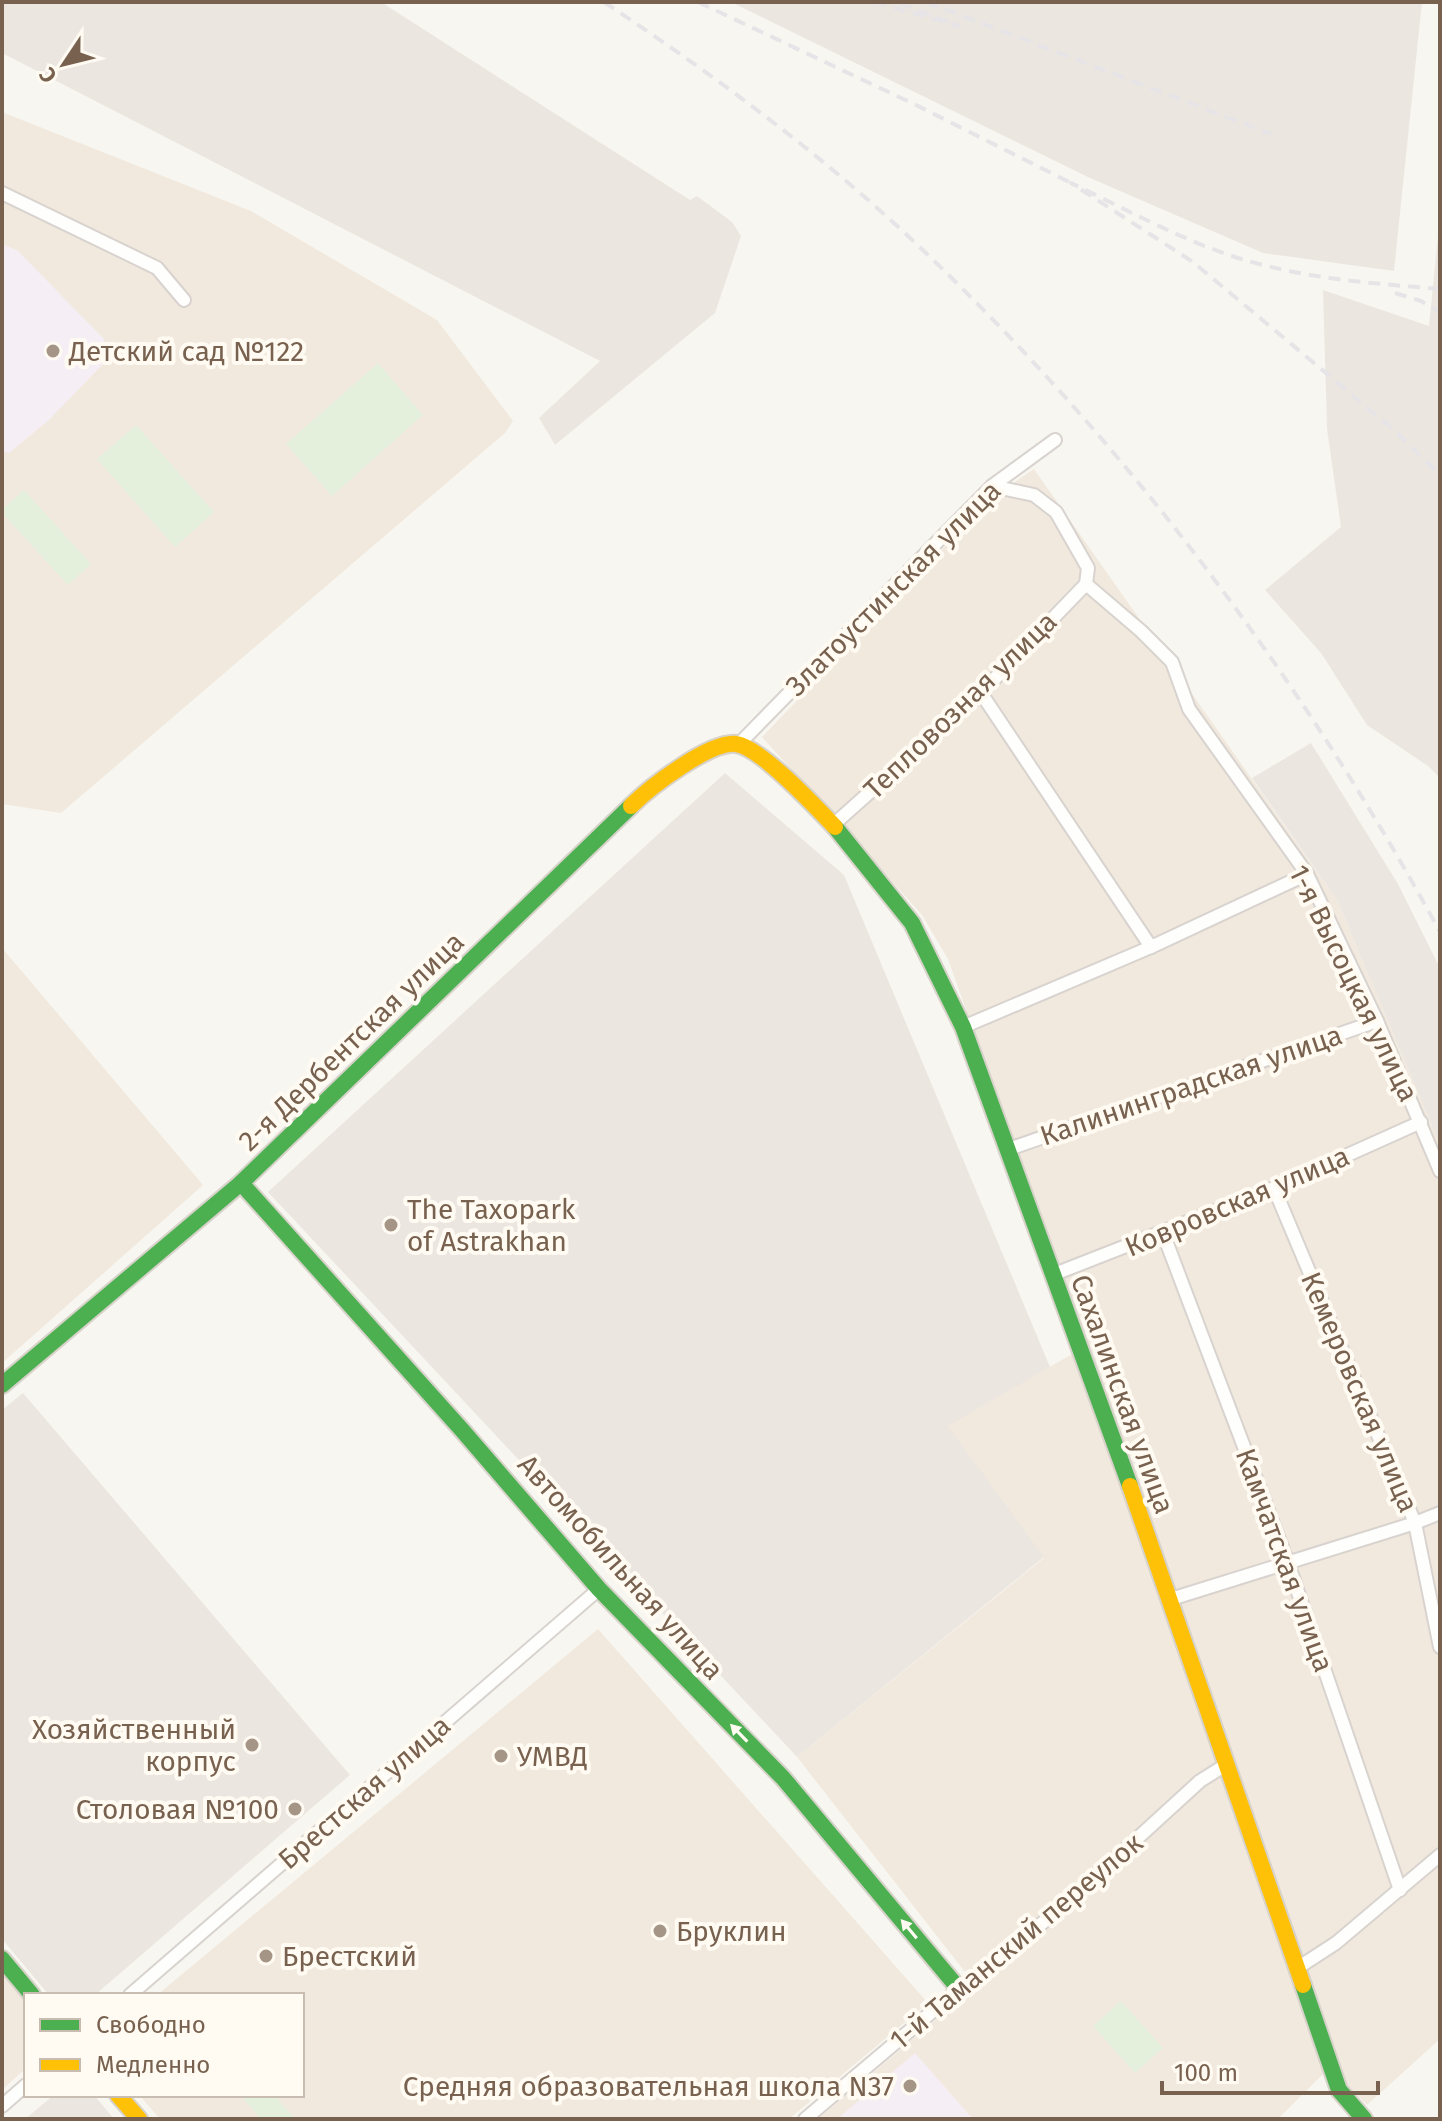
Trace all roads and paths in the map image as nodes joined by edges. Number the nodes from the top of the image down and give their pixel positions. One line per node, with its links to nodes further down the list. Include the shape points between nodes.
1 (2, 193): 2 (street, via 157,268)
2 (184, 300)
3 (1055, 440): 4 (street, Златоустинская улица)
4 (992, 486): 5 (street, via 1034,495 1056,512 1088,568); 7 (street, Златоустинская улица)
5 (1086, 584): 6 (street, Тепловозная улица); 9 (street, 1-я Высоцкая улица, via 1172,662 1189,709)
6 (981, 693): 8 (street, Тепловозная улица); 10 (street)
7 (739, 744): 8 (street, Сахалинская улица, via 758,753); 16 (street, 2-я Дербентская улица, via 723,744 656,782)
8 (833, 825): 12 (street, Сахалинская улица, via 912,923)
9 (1307, 874): 10 (street); 11 (street, 1-я Высоцкая улица)
10 (1151, 947): 12 (street)
11 (1377, 1021): 13 (street, 1-я Высоцкая улица); 14 (street, Калининградская улица)
12 (963, 1027): 14 (street, Сахалинская улица)
13 (1421, 1122): 15 (street, 1-я Высоцкая улица); 17 (street, Ковровская улица)
14 (1006, 1150): 19 (street, Сахалинская улица)
15 (1440, 1171)
16 (241, 1183): 20 (street, 2-я Дербентская улица); 24 (street, Автомобильная улица)
17 (1274, 1188): 18 (street, Ковровская улица); 22 (street, Кемеровская улица)
18 (1163, 1233): 19 (street, Ковровская улица); 23 (street, Камчатская улица)
19 (1052, 1275): 25 (street, Сахалинская улица)
20 (2, 1385)
21 (1440, 1513): 22 (street)
22 (1415, 1523): 23 (street); 26 (street, Кемеровская улица)
23 (1288, 1563): 25 (street); 29 (street, Камчатская улица)
24 (599, 1589): 32 (street, Автомобильная улица, one-way to 24, via 783,1778); 34 (street, Брестская улица)
25 (1171, 1599): 27 (street, Сахалинская улица)
26 (1440, 1647)
27 (1227, 1764): 31 (street, Сахалинская улица); 32 (street, 1-й Таманский переулок, via 1200,1781 1060,1909)
28 (1440, 1855): 29 (street)
29 (1400, 1890): 31 (street)
30 (2, 1959): 33 (street)
31 (1299, 1967): 40 (street, Сахалинская улица, via 1339,2090)
32 (959, 1989): 39 (street, 1-й Таманский переулок)
33 (30, 1993)
34 (132, 1993)
35 (24, 2087): 37 (street)
36 (120, 2097): 38 (street)
37 (2, 2106)
38 (139, 2119)
39 (805, 2119)
40 (1364, 2119)

